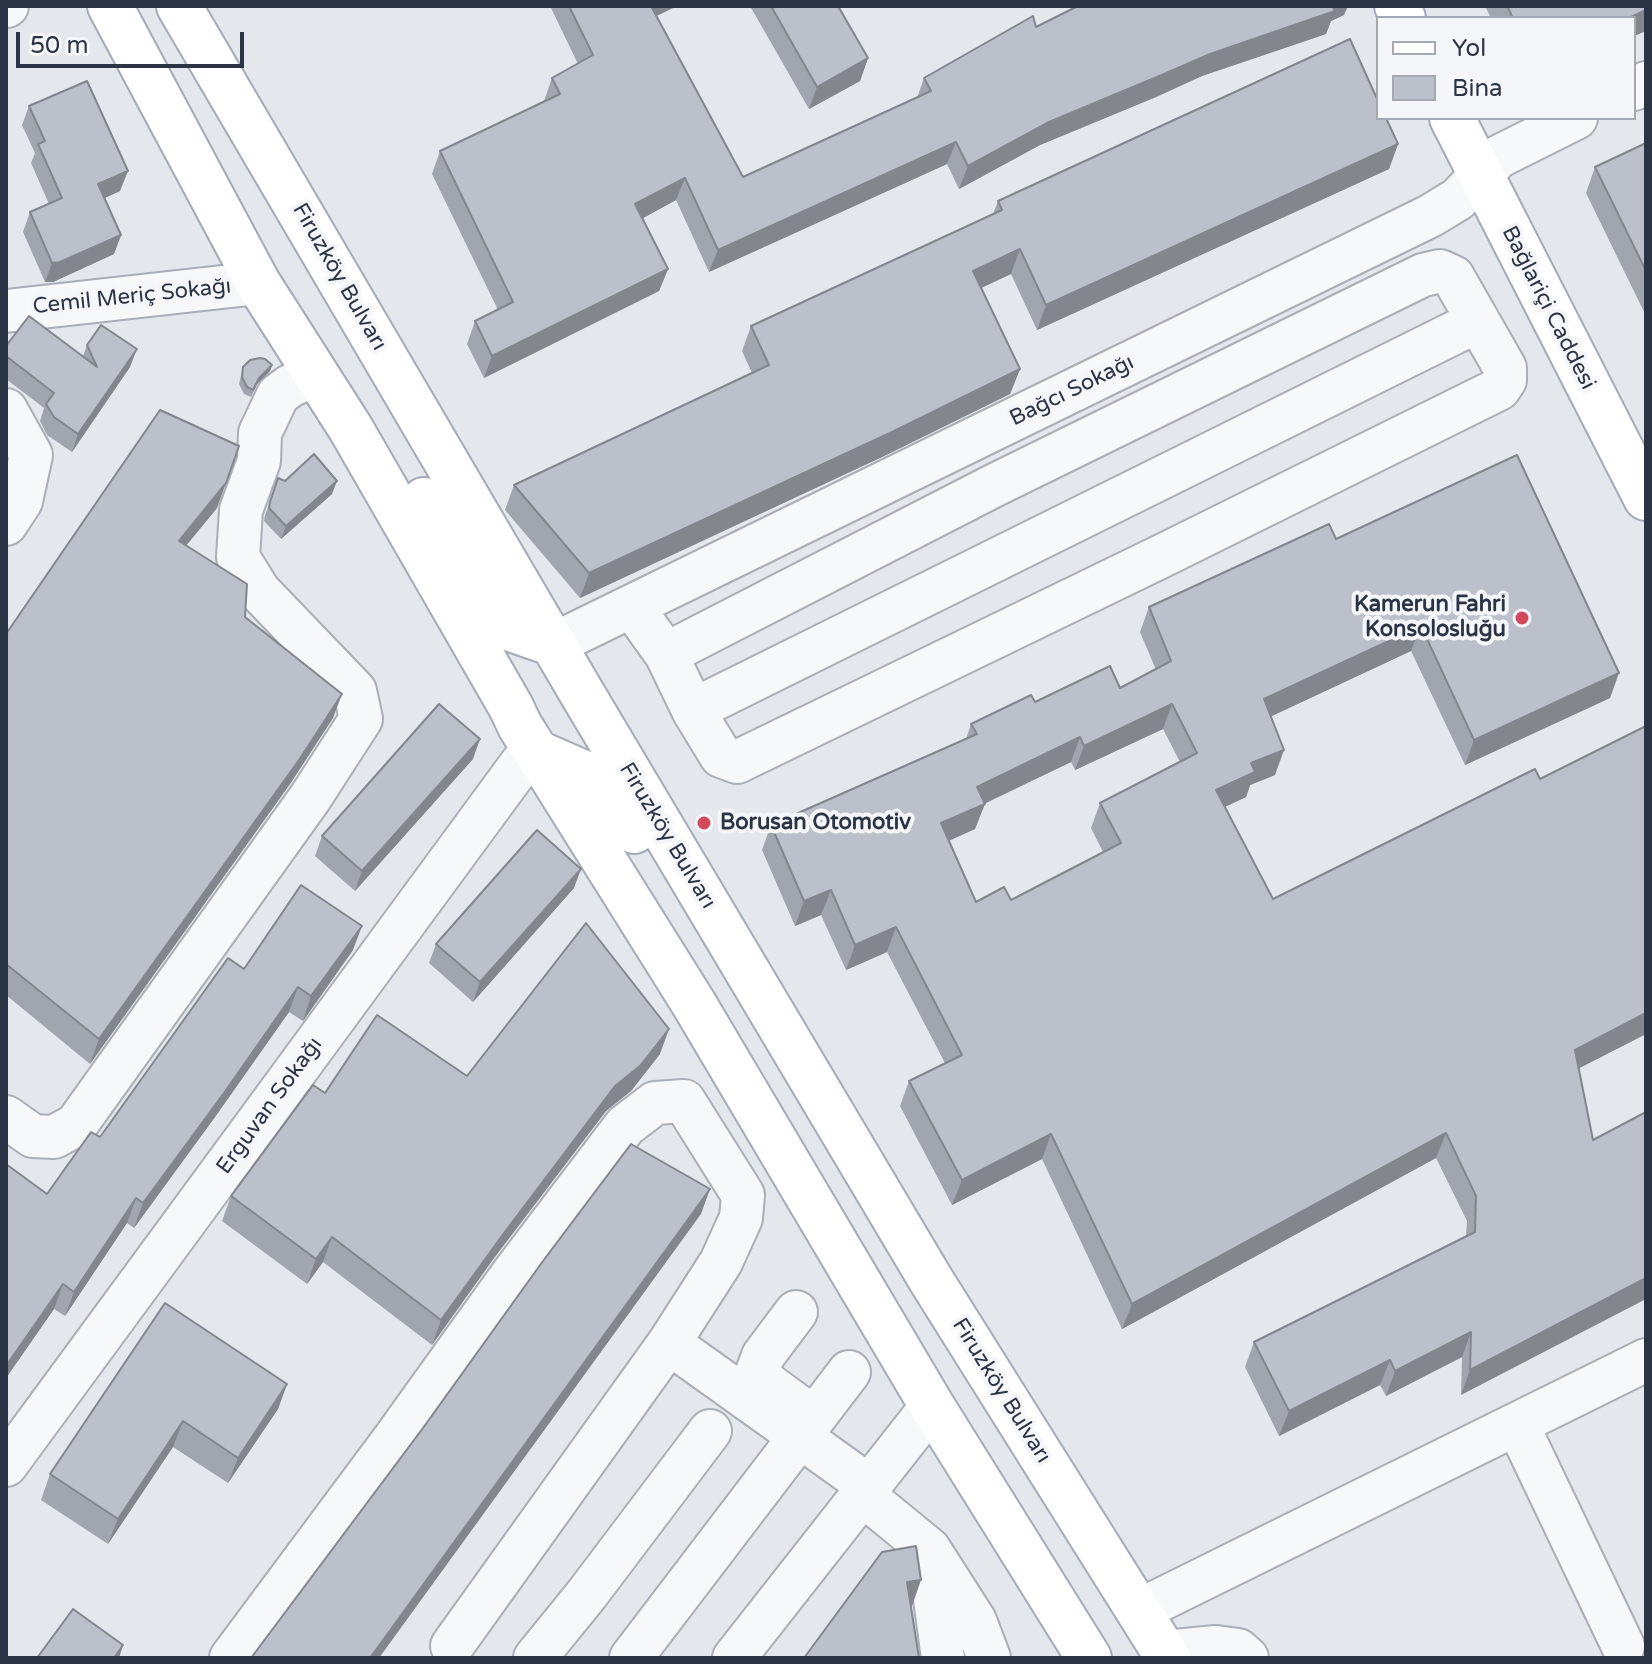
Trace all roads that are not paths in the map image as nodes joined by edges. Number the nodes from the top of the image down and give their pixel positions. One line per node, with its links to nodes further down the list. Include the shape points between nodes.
1 (110, 6): 6 (main road)
2 (179, 6): 15 (main road, Firuzköy Bulvarı)
3 (1453, 120): 5 (main road, Bağlariçi Caddesi)
4 (1572, 120): 5 (street, Bağcı Sokağı, via 1498,157)
5 (1480, 176): 12 (main road, Bağlariçi Caddesi); 14 (street, Bağcı Sokağı, via 1458,199 1430,216)
6 (258, 283): 7 (street, Cemil Meriç Sokağı); 9 (main road)
7 (6, 311)
8 (1478, 321): 16 (street, via 1453,277 1440,271 1423,275); 17 (street); 17 (street, via 1505,368 1499,389 737,762 721,756)
9 (316, 374): 11 (main road); 20 (street, via 278,395 260,433 259,461 241,510 238,557 259,591 355,691 361,719 76,1125 54,1137 33,1136)
10 (6, 410): 13 (street, via 31,455 21,501)
11 (351, 429): 15 (main road, via 406,473 493,612 511,629); 18 (main road)
12 (1646, 498)
13 (6, 524)
14 (636, 604): 15 (street, Bağcı Sokağı); 16 (street)
15 (554, 644): 19 (main road, Firuzköy Bulvarı)
16 (666, 654): 17 (street)
17 (693, 710)
18 (538, 753): 19 (main road, via 595,778 620,805 686,920 710,947); 25 (main road); 29 (street, Erguvan Sokağı, via 521,764)
19 (754, 981): 32 (main road, Firuzköy Bulvarı, via 931,1280)
20 (6, 1117)
21 (796, 1312): 27 (street, via 757,1372)
22 (669, 1343): 27 (street); 33 (street); 36 (street, via 721,1262 741,1218 743,1195 684,1101 655,1103 625,1126)
23 (1646, 1360): 26 (street)
24 (849, 1372): 27 (street)
25 (932, 1406): 30 (street); 42 (main road)
26 (1517, 1424): 32 (street); 34 (street)
27 (806, 1427): 30 (street); 38 (street)
28 (710, 1431): 37 (street)
29 (6, 1465)
30 (866, 1490): 31 (street); 39 (street)
31 (929, 1549): 40 (street); 41 (street, via 975,1621)
32 (1138, 1611): 35 (main road, Firuzköy Bulvarı)
33 (452, 1646)
34 (1622, 1646)
35 (1166, 1655): 43 (street, via 1216,1647 1238,1650)
36 (231, 1658)
37 (535, 1658)
38 (631, 1658)
39 (734, 1658)
40 (943, 1658)
41 (989, 1658)
42 (1089, 1658)
43 (1247, 1658)

